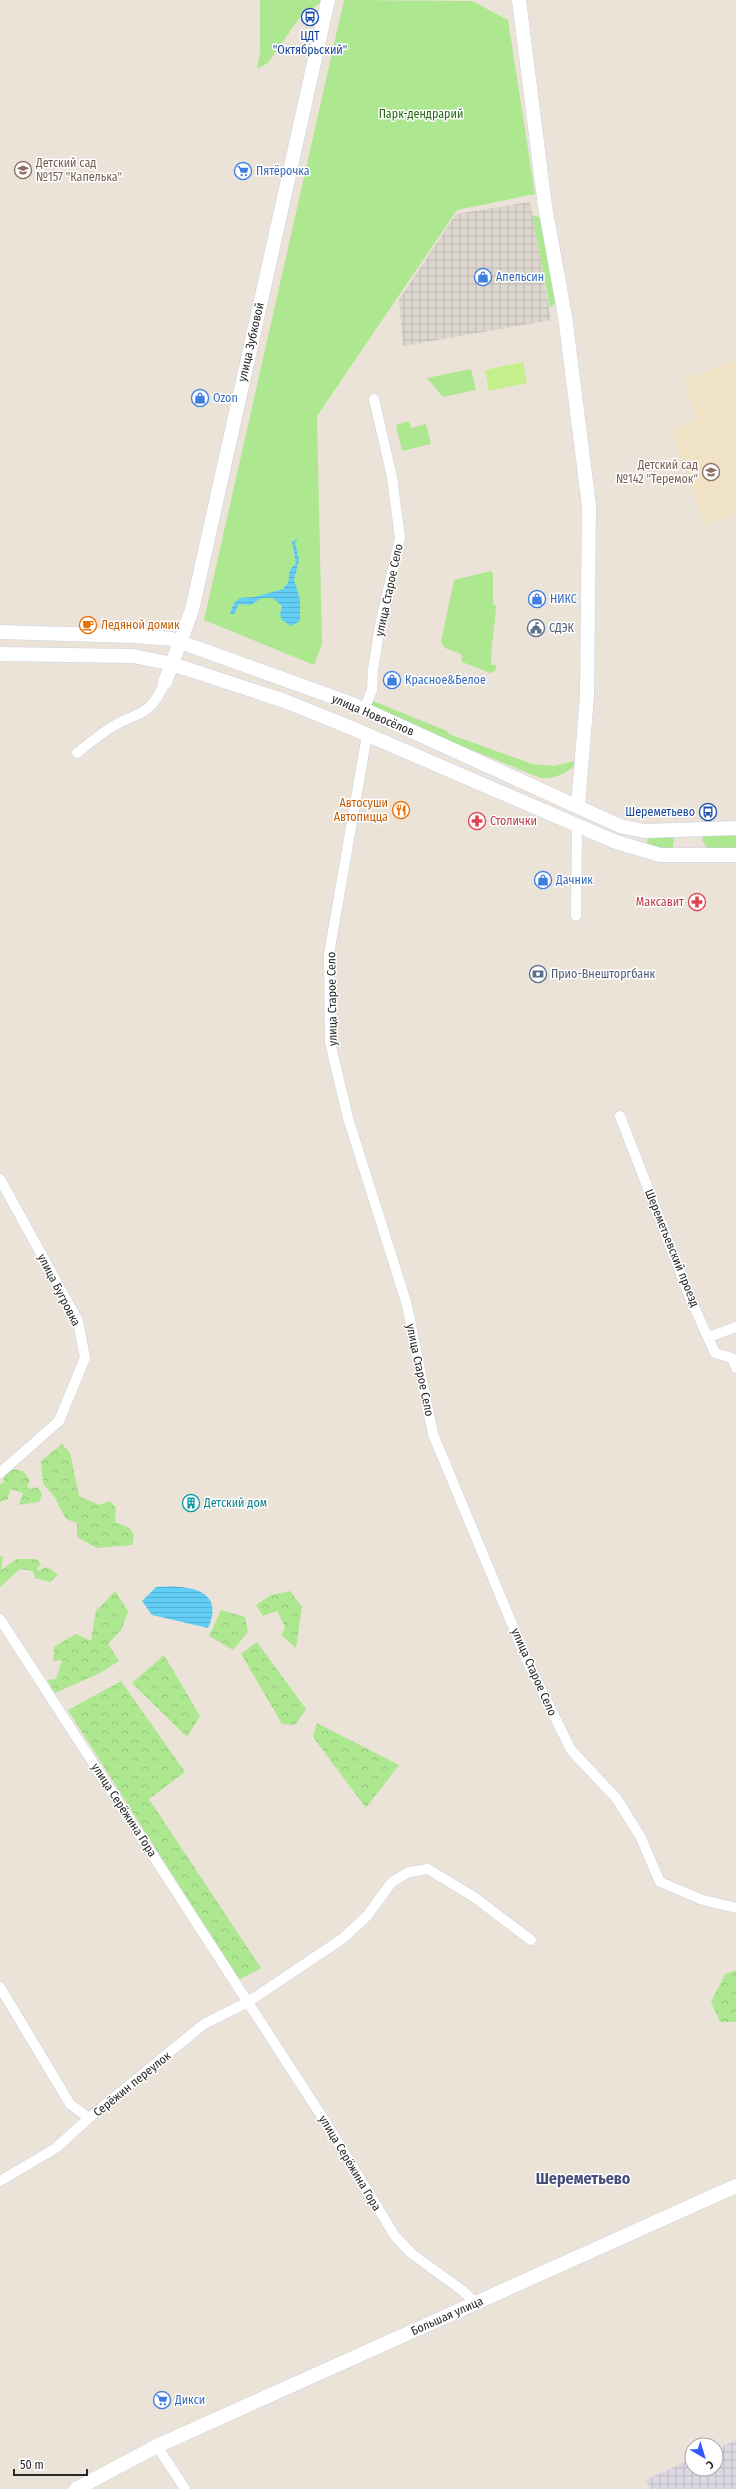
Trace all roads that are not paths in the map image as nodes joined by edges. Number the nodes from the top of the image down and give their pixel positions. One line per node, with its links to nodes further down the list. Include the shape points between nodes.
1 (328, 0): 5 (street, улица Зубковой, via 192,610)
2 (519, 0): 12 (street, via 545,206 565,316 589,506 587,696)
3 (374, 399): 9 (street, улица Старое Село, via 392,477 400,538 380,624 372,690)
4 (0, 632): 5 (street, улица Новосёлов, via 134,636)
5 (181, 642): 7 (street, улица Зубковой); 9 (street, улица Новосёлов)
6 (0, 654): 7 (street, улица Новосёлов, via 133,656)
7 (172, 664): 8 (street, улица Зубковой); 10 (street, улица Новосёлов, via 285,701)
8 (165, 682): 11 (street, via 160,695 146,712 108,729)
9 (364, 710): 12 (street, улица Новосёлов)
10 (367, 734): 13 (street, улица Новосёлов); 24 (street, улица Старое Село, via 329,954 330,1042 348,1118 407,1305 433,1434 529,1665 571,1750 617,1799 640,1836 660,1882 703,1900)
11 (77, 753)
12 (578, 806): 14 (street, улица Новосёлов, via 620,826 644,831)
13 (577, 826): 15 (street, улица Новосёлов, via 616,842 660,855); 16 (street)
14 (736, 828)
15 (736, 855)
16 (576, 916)
17 (620, 1116): 20 (street, Шереметьевский проезд, via 691,1300)
18 (0, 1179): 22 (street, улица Бугровка, via 78,1321 85,1358 59,1421)
19 (736, 1327): 20 (street)
20 (709, 1337): 21 (street, Шереметьевский проезд, via 715,1353 732,1358)
21 (736, 1368)
22 (0, 1473)
23 (0, 1619): 27 (street, улица Серёжина Гора)
24 (736, 1908)
25 (531, 1940): 27 (street, via 474,1897 428,1869 409,1872 392,1882 367,1916 342,1939)
26 (0, 1987): 28 (street, Серёжин переулок, via 70,2104)
27 (248, 2002): 28 (street, Серёжин переулок, via 204,2024); 31 (street, улица Серёжина Гора, via 328,2126 394,2236 411,2253)
28 (89, 2118): 29 (street, via 56,2148)
29 (0, 2181)
30 (736, 2186): 31 (street, Большая улица)
31 (476, 2303): 32 (street, Большая улица)
32 (157, 2446): 33 (street, Большая улица); 34 (street)
33 (76, 2489)
34 (185, 2489)

